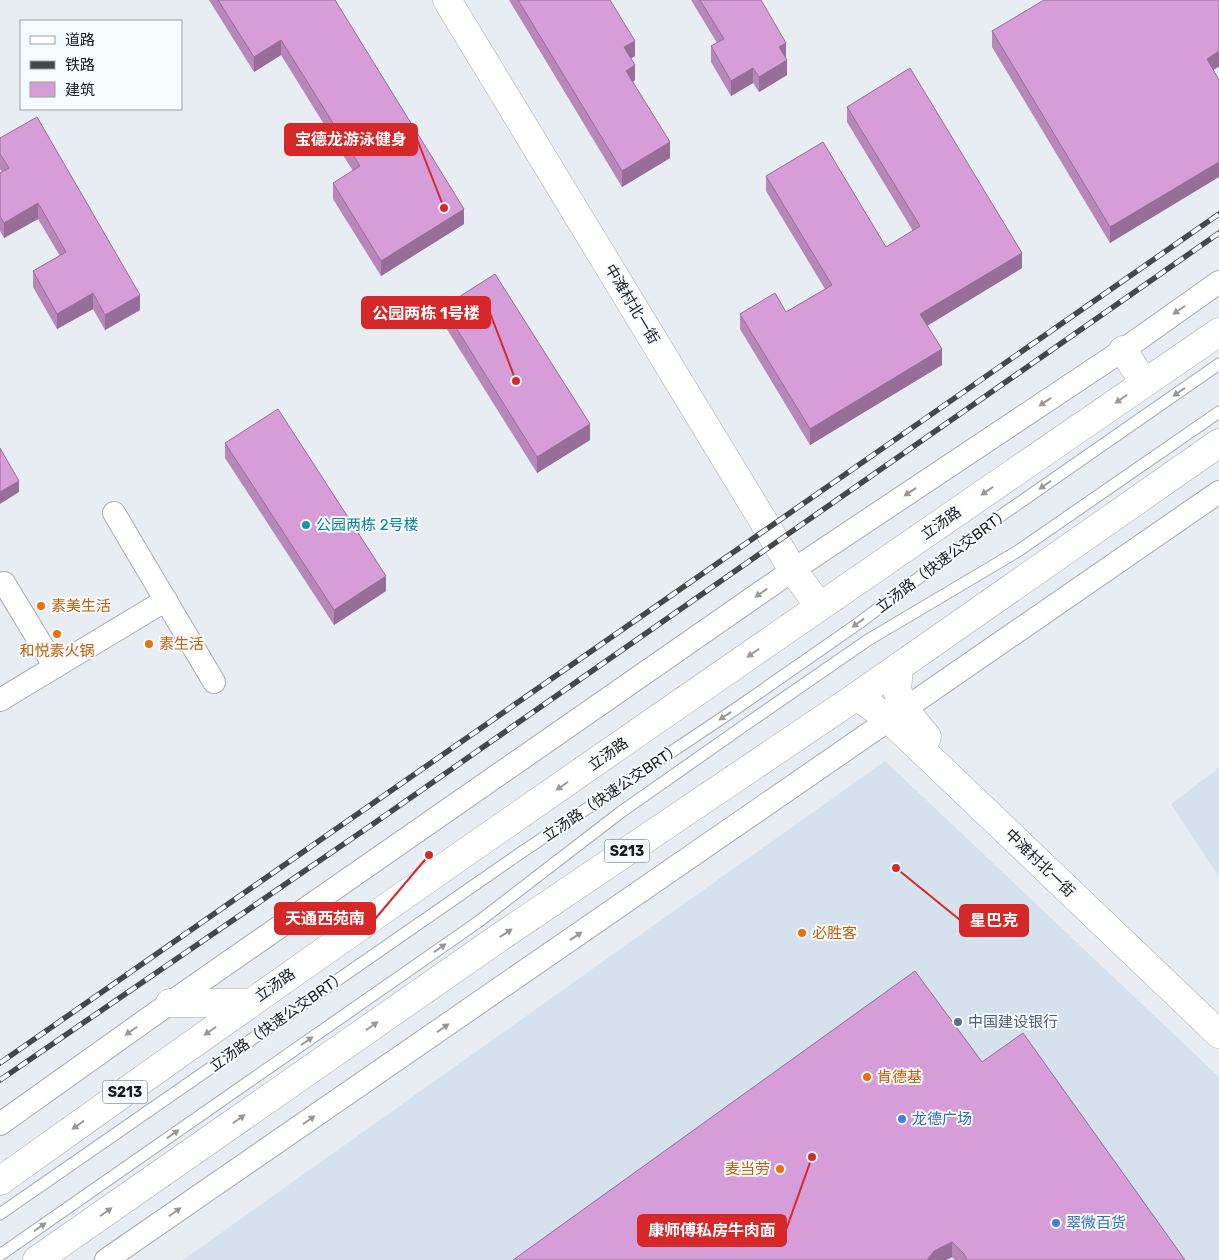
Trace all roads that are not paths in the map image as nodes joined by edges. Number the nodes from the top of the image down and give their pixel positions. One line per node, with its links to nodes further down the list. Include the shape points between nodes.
1 (447, 0): 11 (main road, 中滩村北一街)
2 (1219, 282): 4 (street, one-way to 4)
3 (1219, 332): 6 (main road, 立汤路 / S213)
4 (1123, 350): 6 (main road); 11 (street, one-way to 11)
5 (1219, 364): 27 (lane, 立汤路（快速公交BRT）, one-way to 27, via 999,517 859,622 742,704 522,852)
6 (1144, 383): 14 (main road, 立汤路 / S213, one-way to 14)
7 (1219, 412): 28 (lane, 立汤路（快速公交BRT）, one-way to 7, via 478,922 621,812 794,691 868,640 1018,551)
8 (1219, 443): 16 (main road, S213)
9 (1219, 492): 20 (street, S213)
10 (114, 513): 13 (street)
11 (793, 570): 14 (main road, 中滩村北一街); 22 (street, one-way to 22)
12 (4, 583): 15 (street)
13 (166, 600): 15 (street); 17 (street)
14 (819, 606): 21 (main road, 立汤路 / S213, one-way to 21)
15 (55, 667): 19 (street)
16 (899, 667): 18 (main road, S213); 20 (main road, 中滩村北一街)
17 (214, 682)
18 (857, 696): 20 (main road, 中滩村北一街); 29 (main road, S213, one-way to 18, via 503,935)
19 (0, 700)
20 (897, 715): 23 (main road, 中滩村北一街, via 922,732); 24 (main road, 中滩村北一街); 30 (street, S213, one-way to 20)
21 (250, 1002): 22 (main road); 26 (main road, 立汤路 / S213, one-way to 26)
22 (170, 1003): 25 (street, one-way to 25)
23 (1219, 1012)
24 (1219, 1034)
25 (0, 1124)
26 (0, 1180)
27 (0, 1214)
28 (0, 1255)
29 (37, 1260)
30 (106, 1260)

